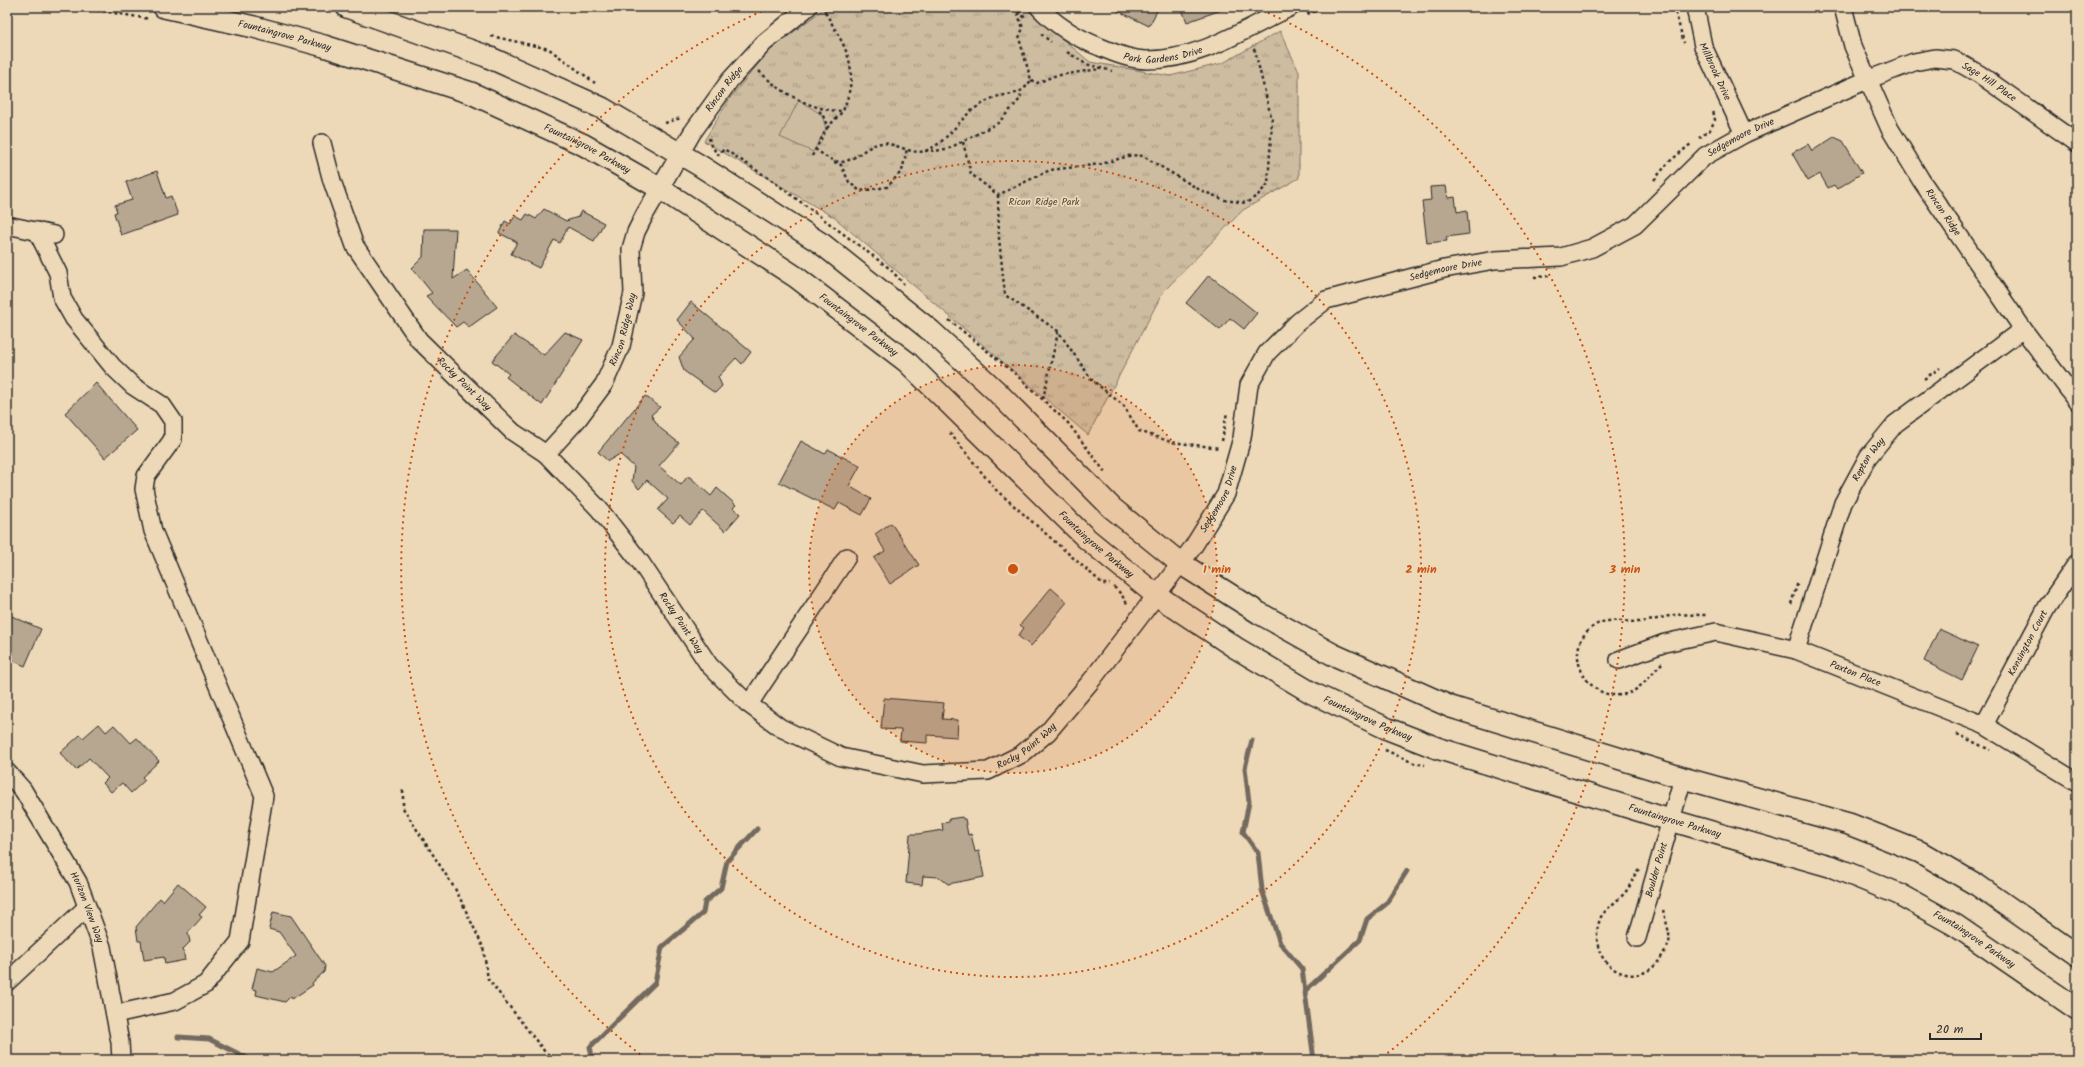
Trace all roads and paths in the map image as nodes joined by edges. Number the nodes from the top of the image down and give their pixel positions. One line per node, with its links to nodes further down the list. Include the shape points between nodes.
1 (79, 7): 12 (path)
2 (347, 7): 32 (main road, via 486,56 602,108)
3 (823, 7): 11 (path)
4 (830, 7): 11 (path)
5 (1014, 7): 16 (path, via 1023,28 1019,38)
6 (1039, 7): 13 (street, Park Gardens Drive, via 1065,30 1088,42 1116,54 1146,60 1190,55)
7 (1291, 7): 13 (street, Park Gardens Drive)
8 (1694, 7): 25 (street, Millbrook Drive, via 1702,46)
9 (1843, 7): 17 (street, Rincon Ridge, via 1853,46)
10 (808, 10): 11 (path); 14 (street, Rincon Ridge)
11 (825, 11): 20 (path, via 850,57 850,94)
12 (159, 13): 35 (main road, Fountaingrove Parkway, via 254,27 324,46 471,93 584,145)
13 (1242, 31): 36 (path, via 1255,51 1272,121 1268,184 1258,195 1246,203 1225,200 1200,190 1143,156 1132,155 1101,164 1050,170)
14 (748, 60): 19 (path, via 774,86); 32 (street, Rincon Ridge, via 711,105)
15 (1100, 69): 16 (path, via 1054,76 1037,83)
16 (1031, 80): 18 (path)
17 (1867, 80): 25 (street, Sedgemoore Drive); 28 (street, Sage Hill Place, via 1914,62 1935,58 1954,60 1979,74); 44 (street, Rincon Ridge, via 1890,129 1921,180)
18 (1020, 93): 26 (path, via 1021,98 998,123); 31 (path, via 989,100 970,112 943,139)
19 (818, 108): 20 (path); 23 (path)
20 (843, 111): 23 (path)
21 (686, 117): 22 (path)
22 (665, 124)
23 (827, 128): 29 (path)
24 (709, 131): 42 (path, via 711,146 719,155 724,150 770,179 889,268)
25 (1744, 134): 55 (street, Sedgemoore Drive, via 1705,156 1635,225 1592,248 1561,257 1495,260 1444,269 1326,300 1298,322 1267,352 1249,385 1242,438 1226,494 1194,547)
26 (963, 142): 31 (path, via 946,150); 36 (path, via 971,174)
27 (322, 143): 52 (street, Rocky Point Way, via 355,246 419,340 513,432)
28 (2077, 143)
29 (815, 149): 33 (path); 34 (path)
30 (907, 149): 31 (path); 34 (path, via 883,143 843,162); 34 (path, via 902,171 887,187 860,191 849,182 841,165)
31 (925, 151)
32 (681, 154): 35 (street, Rincon Ridge); 55 (main road, via 822,244 931,331 995,390 1112,508)
33 (812, 156)
34 (832, 161)
35 (661, 189): 52 (street, Rincon Ridge Way, via 636,232 631,249 633,293 621,346 604,384); 58 (main road, Fountaingrove Parkway, via 796,277 907,362 1086,538)
36 (998, 195): 45 (path, via 1005,295)
37 (7, 225): 38 (street)
38 (37, 231): 39 (street); 81 (street, via 58,273 62,298 74,319 113,367 133,386 162,406 173,421 173,439 146,476 144,489 153,531 264,796 240,941 206,984 175,1001)
39 (54, 235)
40 (1552, 275): 41 (path)
41 (1528, 277)
42 (908, 288)
43 (948, 319): 48 (path)
44 (2023, 329): 49 (street, Rincon Ridge); 62 (street, Repton Way, via 1895,424 1868,457 1843,503)
45 (1058, 331): 48 (path); 51 (path, via 1092,380 1124,406 1139,431 1171,442)
46 (1942, 366): 47 (path)
47 (1923, 380)
48 (1043, 399): 53 (path, via 1068,423)
49 (2077, 400)
50 (948, 430): 59 (path, via 995,489 1103,584 1108,583 1121,594)
51 (1220, 448)
52 (546, 454): 65 (street, Rocky Point Way, via 599,509 636,557 709,665)
53 (1109, 477)
54 (847, 556): 65 (street)
55 (1180, 563): 58 (street, Sedgemoore Drive); 70 (main road, via 1332,654 1451,707)
56 (2077, 563): 66 (street, Kensington Court, via 2047,607)
57 (1800, 576): 60 (path)
58 (1156, 595): 65 (street, Rocky Point Way, via 1091,681 1048,732 1022,754 988,771 923,774 842,757 781,728); 75 (main road, Fountaingrove Parkway, via 1236,648 1312,693 1388,729 1437,748)
59 (1128, 606)
60 (1790, 610)
61 (1708, 615): 64 (path, via 1674,615 1640,622 1609,619 1593,626 1581,640 1578,655 1580,670 1589,684 1604,694 1617,696 1630,693 1640,686)
62 (1796, 650): 63 (street, Paxton Place, via 1716,632 1665,643); 66 (street, Paxton Place)
63 (1619, 660)
64 (1667, 660)
65 (749, 704)
66 (1984, 725): 71 (street, Paxton Place)
67 (1953, 732): 68 (path)
68 (1994, 752)
69 (7, 772): 76 (street, Horizon View Way, via 23,790 78,882)
70 (1683, 778): 75 (street, Boulder Point); 78 (main road, via 1849,824 1920,852 1977,885)
71 (2077, 782)
72 (403, 790): 83 (path, via 403,808 457,892 483,947 488,979 545,1052)
73 (2071, 798): 74 (path)
74 (2077, 802)
75 (1670, 820): 77 (street, Boulder Point); 80 (main road, Fountaingrove Parkway, via 1833,867 1899,894 1955,924)
76 (87, 907): 79 (street); 81 (street, Horizon View Way, via 102,947)
77 (1637, 938)
78 (2077, 955)
79 (7, 982)
80 (2077, 1009)
81 (115, 1014): 82 (street, Horizon View Way)
82 (121, 1060)
83 (558, 1060)

